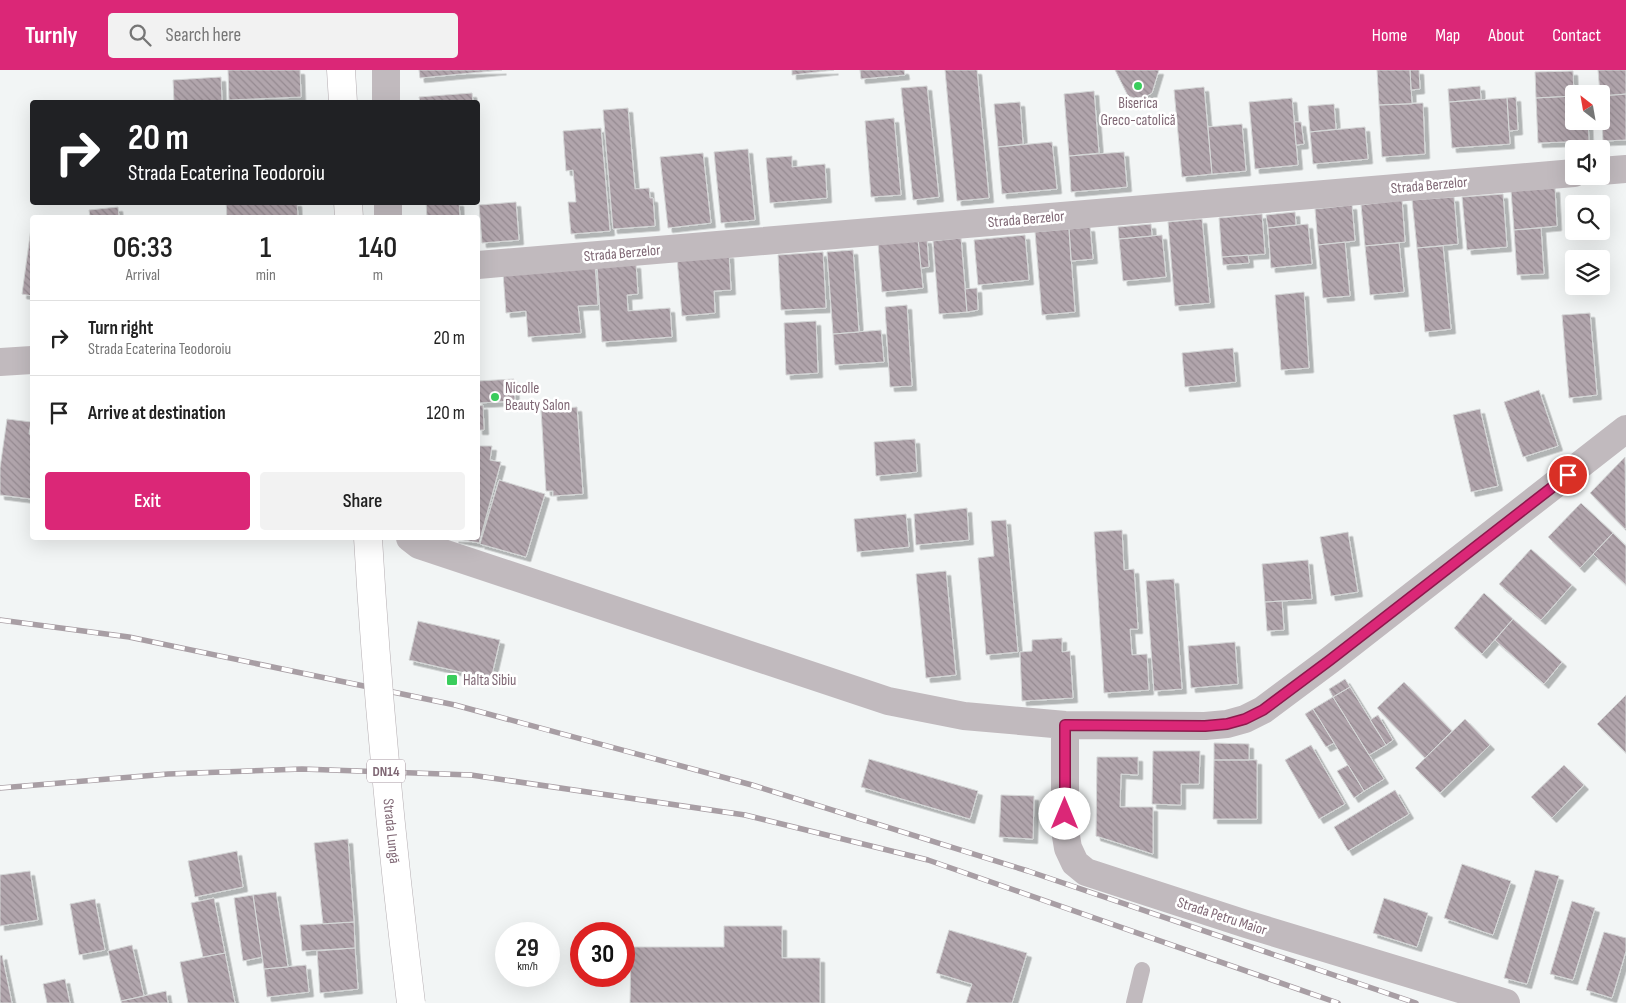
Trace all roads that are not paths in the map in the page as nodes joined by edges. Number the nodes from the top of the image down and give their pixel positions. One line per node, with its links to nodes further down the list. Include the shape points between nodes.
1 (341, 70): 3 (main road)
2 (386, 70): 4 (street)
3 (343, 100)
4 (386, 100)
5 (1626, 169): 6 (street)
6 (1610, 170)
7 (1565, 174): 8 (street, Strada Berzelor)
8 (480, 265)
9 (30, 360): 10 (street)
10 (0, 362)
11 (1626, 430): 14 (street, via 1263,710 1227,724 1205,726)
12 (368, 540): 16 (main road, Strada Lungă / DN14, bridge, via 374,643)
13 (415, 542): 14 (street, via 888,701 964,716)
14 (1065, 725): 18 (street, Strada Petru Maior, via 1065,830 1075,863 1086,872)
15 (1142, 970): 17 (lane)
16 (411, 1003)
17 (1134, 1003)
18 (1506, 1003)

